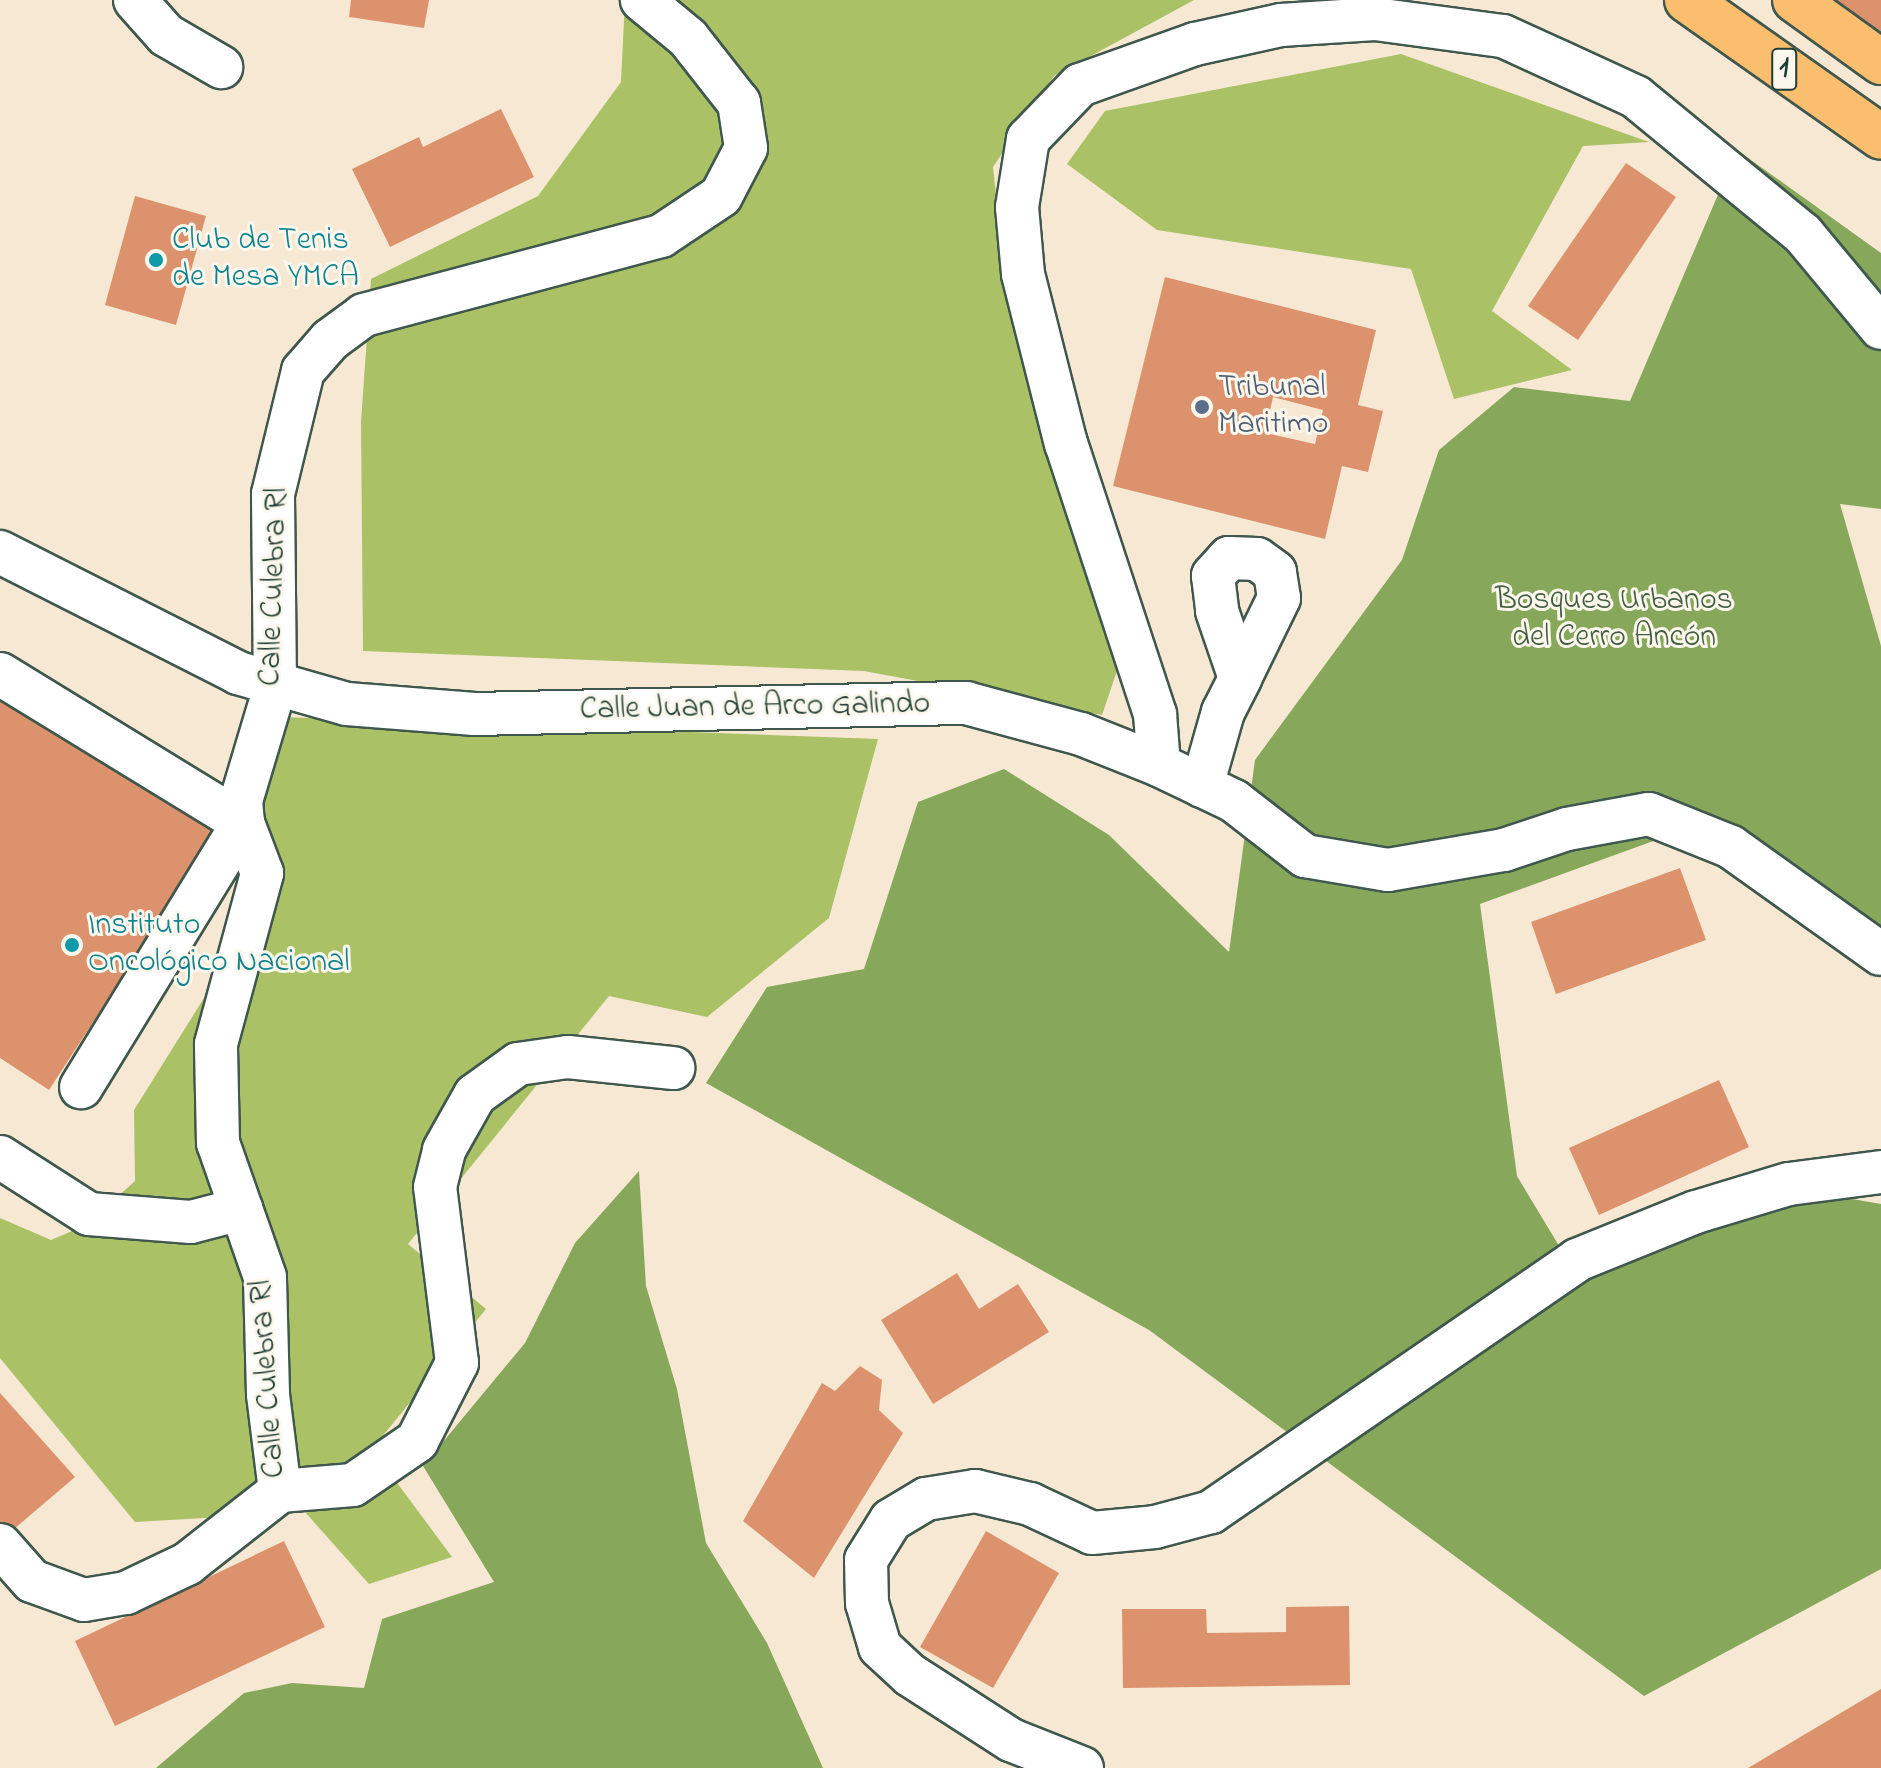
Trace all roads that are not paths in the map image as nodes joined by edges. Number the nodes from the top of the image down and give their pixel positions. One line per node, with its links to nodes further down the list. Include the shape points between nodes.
1 (135, 0): 8 (street, via 166,35)
2 (642, 0): 14 (street, Calle Culebra Rl, via 688,38 739,103 746,148 721,196 661,236 364,315 330,340 303,371 273,494)
3 (1660, 0): 6 (highway)
4 (1687, 0): 6 (highway, 1)
5 (1795, 0): 7 (highway, 1)
6 (1745, 41): 9 (highway, 1)
7 (1881, 62)
8 (221, 67)
9 (1881, 137)
10 (1881, 328): 15 (street, via 1803,234 1636,97 1503,36 1375,19 1281,25 1195,44 1080,85 1028,139 1017,207 1023,274 1066,444 1155,714)
11 (0, 552): 14 (street, Calle Juan de Arco Galindo, via 90,601)
12 (0, 674): 17 (street)
13 (1240, 678): 16 (street, via 1223,712)
14 (275, 687): 15 (street, Calle Juan de Arco Galindo, via 347,704 475,714 966,703 1081,734); 17 (street, Calle Culebra Rl, via 241,801)
15 (1159, 765): 16 (street, Calle Juan de Arco Galindo)
16 (1202, 786): 18 (street, Calle Juan de Arco Galindo, via 1234,801 1305,856 1388,870 1504,850 1567,829 1649,814 1731,847)
17 (243, 823): 20 (street); 23 (street, Calle Culebra Rl, via 262,873 216,1044 218,1143)
18 (1881, 954)
19 (673, 1068): 24 (street, via 568,1057 518,1064 475,1095 444,1150 435,1187 457,1363 417,1441 353,1485)
20 (81, 1087)
21 (0, 1157): 23 (street, via 89,1214 191,1222)
22 (1881, 1172): 26 (street, via 1789,1184 1696,1212 1577,1260 1211,1512 1155,1527 1092,1533 1030,1504 975,1491 926,1499 891,1520 866,1560 867,1603 880,1647 910,1675 1011,1740)
23 (241, 1209): 24 (street, Calle Culebra Rl, via 265,1277 268,1394)
24 (280, 1491): 25 (street, Calle Culebra Rl, via 187,1564 126,1593 84,1600 32,1581)
25 (0, 1545)
26 (1082, 1768)

